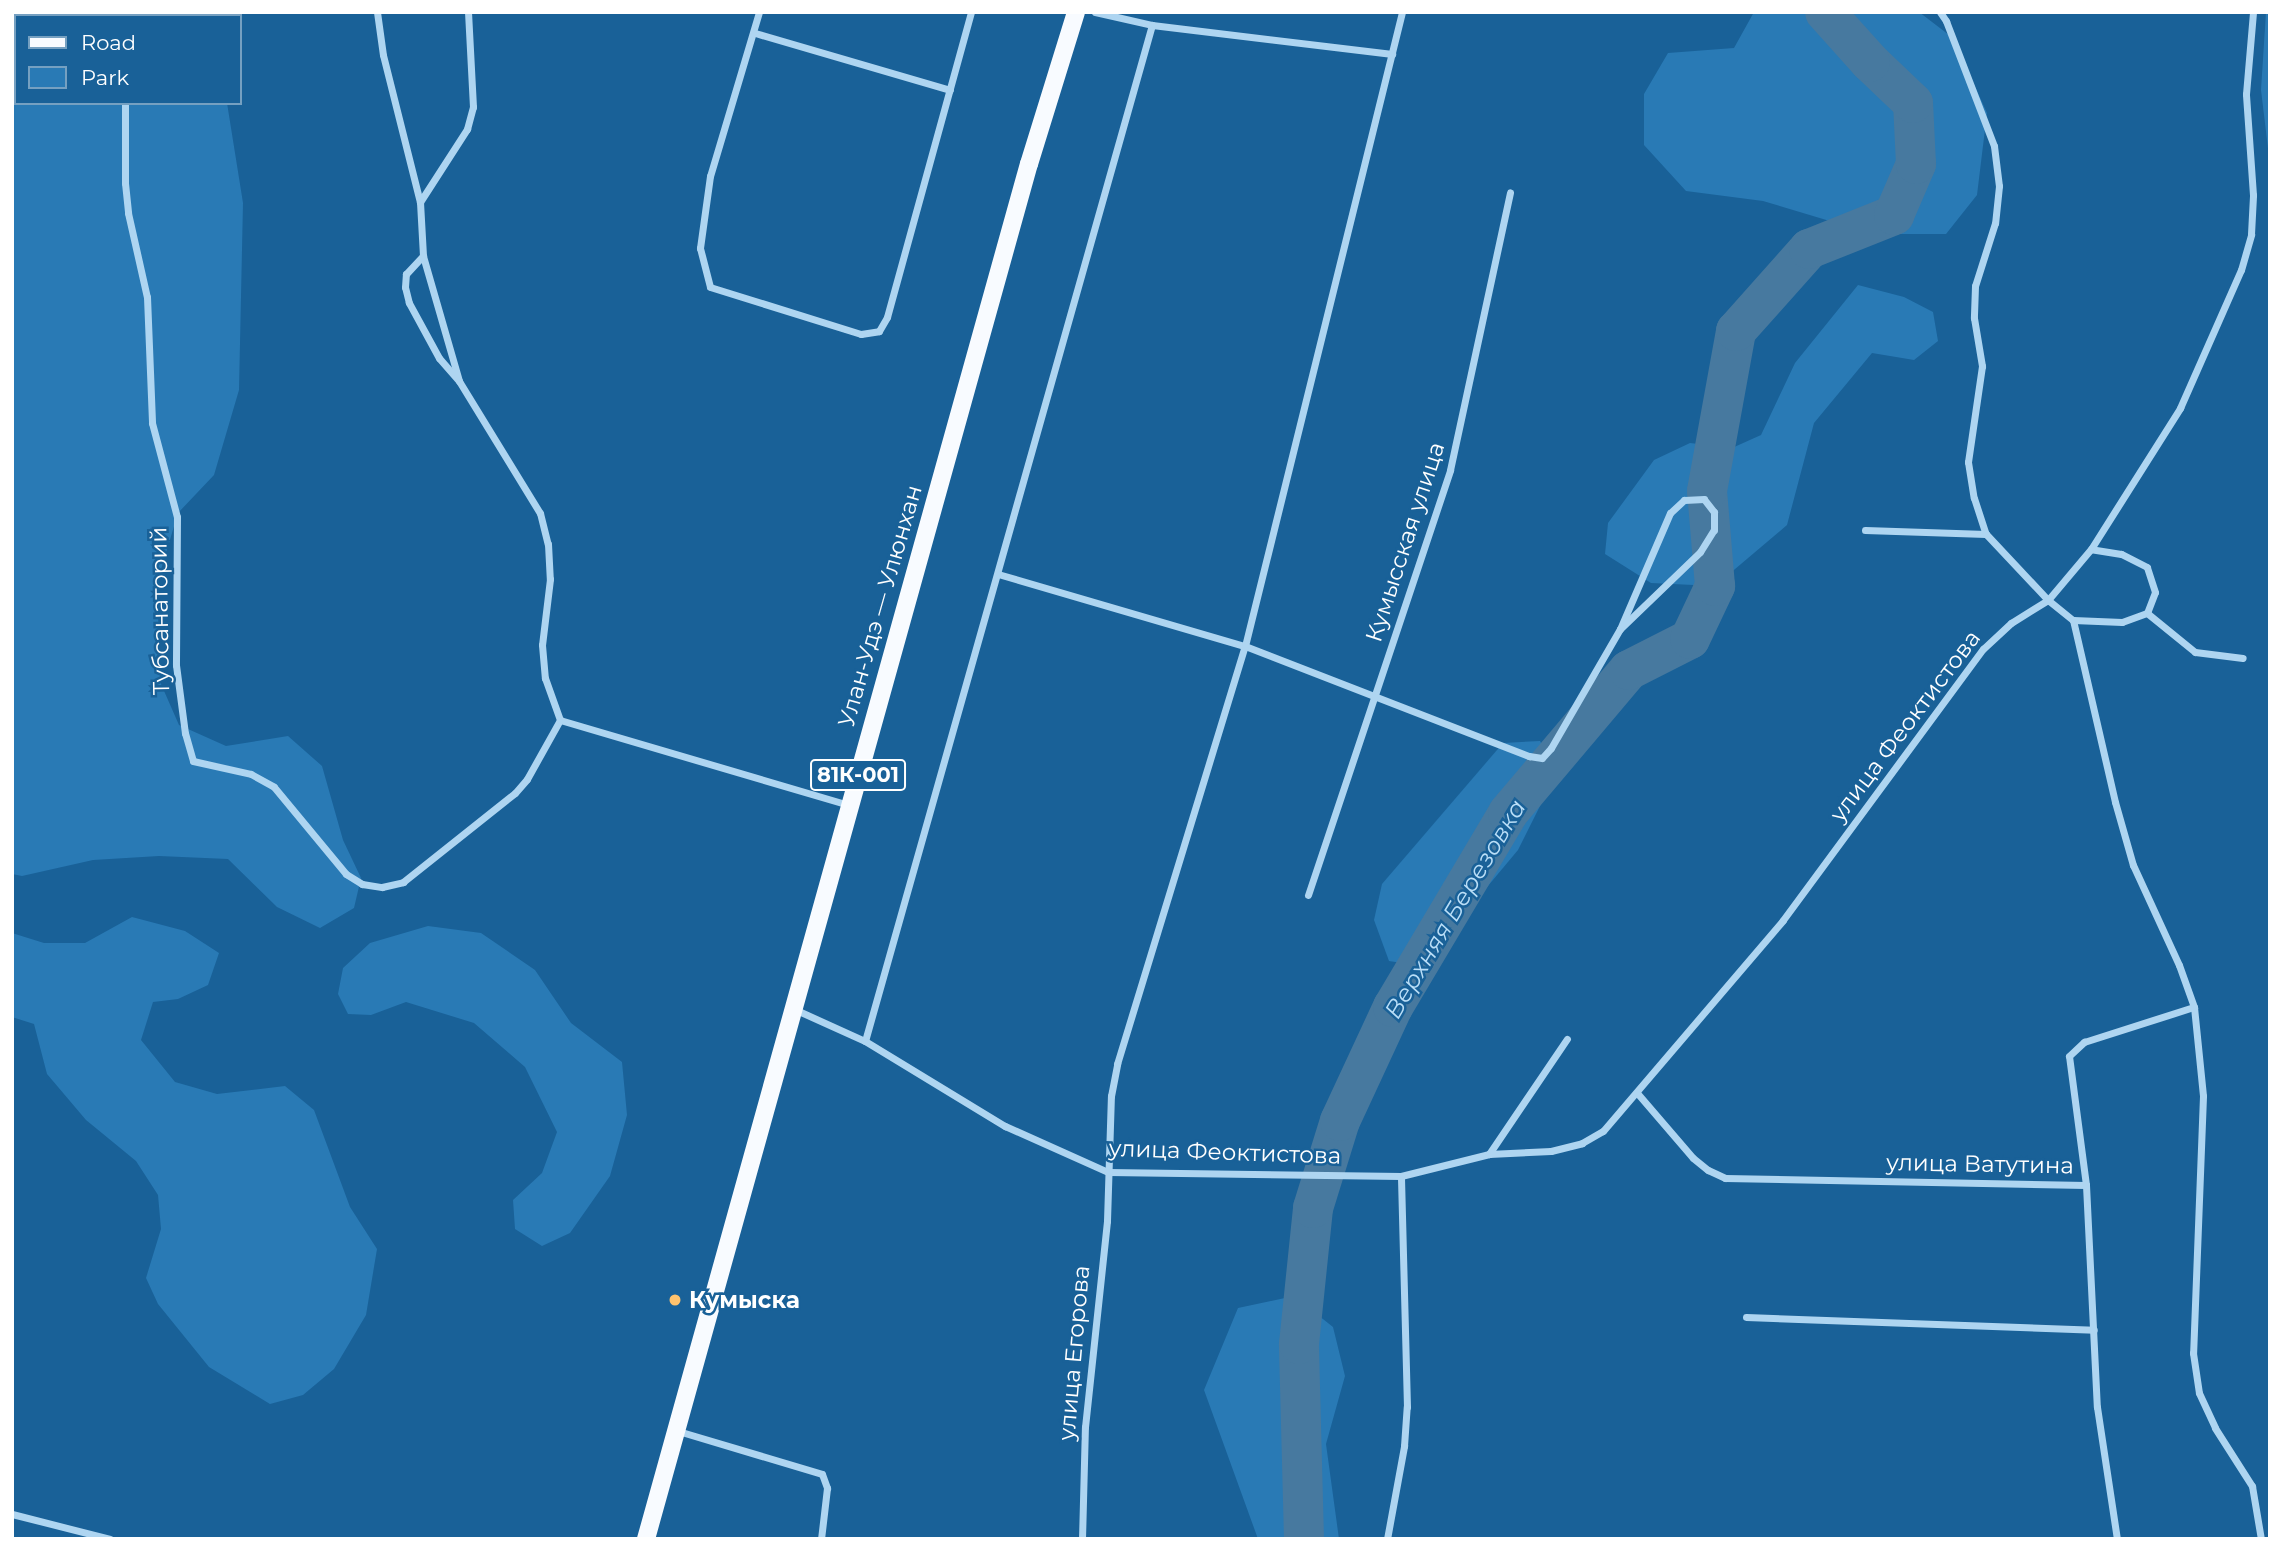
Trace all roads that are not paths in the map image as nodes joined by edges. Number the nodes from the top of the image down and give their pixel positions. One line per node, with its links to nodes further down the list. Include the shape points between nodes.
1 (377, 12): 18 (street, via 383,55)
2 (468, 12): 18 (street, via 473,107 467,129)
3 (759, 12): 13 (street)
4 (971, 12): 15 (street)
5 (1076, 12): 33 (main road, Улан-Удэ — Улюнхан / 81К-001, via 1029,164)
6 (1095, 12): 12 (street)
7 (1402, 12): 14 (street, улица Егорова)
8 (1940, 12): 11 (street)
9 (1952, 12): 11 (street)
10 (2253, 12): 23 (street, улица Феоктистова, via 2246,94 2253,195 2241,270 2180,408)
11 (1946, 21): 22 (street, via 1994,146 1999,186 1995,223 1975,286 1982,366 1968,462)
12 (1152, 25): 14 (street); 24 (street)
13 (755, 33): 15 (street); 15 (street, via 710,176 700,248 710,286 860,334 879,331 887,317)
14 (1392, 54): 29 (street, улица Егорова)
15 (950, 90)
16 (125, 105): 32 (street, Тубсанаторий, via 125,183 146,298 152,423 177,517 176,665 193,761 251,774 274,787 346,874 362,884 382,887 403,882 515,793)
17 (1510, 192): 31 (street, Кумысская улица, via 1454,458)
18 (420, 202): 19 (street)
19 (423, 256): 20 (street); 20 (street, via 406,274 409,303 439,358)
20 (459, 380): 32 (street, via 540,513 550,579 542,645 545,678)
21 (1865, 530): 22 (street)
22 (1986, 534): 25 (street)
23 (2091, 550): 25 (street, улица Феоктистова); 26 (street, via 2121,554 2147,567 2155,592)
24 (998, 574): 29 (street); 38 (street)
25 (2048, 600): 27 (street); 39 (street, улица Феоктистова, via 2011,623 1983,649 1783,920)
26 (2147, 614): 27 (street, via 2122,622); 30 (street, via 2195,652)
27 (2073, 620): 35 (street, via 2133,865)
28 (1620, 629): 28 (street, via 1670,513 1684,500 1704,499 1714,512 1714,530 1700,552); 31 (street, via 1542,758 1529,757)
29 (1245, 646): 31 (street); 41 (street, улица Егорова, via 1117,1064)
30 (2243, 658)
31 (1376, 694): 34 (street, Кумысская улица)
32 (560, 720): 33 (street)
33 (850, 805): 36 (main road, Улан-Удэ — Улюнхан / 81К-001)
34 (1308, 895)
35 (2194, 1007): 43 (street, via 2084,1042 2069,1056); 54 (street, via 2203,1096 2193,1353 2199,1393 2252,1486)
36 (793, 1009): 38 (street, улица Феоктистова); 46 (main road, Улан-Удэ — Улюнхан / 81К-001)
37 (1567, 1039): 40 (street)
38 (865, 1041): 41 (street, улица Феоктистова, via 1005,1126)
39 (1637, 1094): 40 (street, улица Феоктистова, via 1603,1131 1582,1143 1550,1151); 43 (street, улица Ватутина, via 1693,1158 1725,1178)
40 (1489, 1154): 42 (street, улица Феоктистова)
41 (1108, 1172): 42 (street, улица Феоктистова); 51 (street, улица Егорова, via 1085,1427)
42 (1401, 1176): 52 (street, via 1407,1408)
43 (2086, 1185): 45 (street, улица Ватутина)
44 (1746, 1317): 45 (street)
45 (2094, 1330): 53 (street, улица Ватутина, via 2096,1407)
46 (677, 1431): 49 (main road, Улан-Удэ — Улюнхан / 81К-001); 50 (street, via 822,1474 827,1488)
47 (12, 1514): 48 (street)
48 (110, 1539)
49 (646, 1539)
50 (821, 1539)
51 (1082, 1539)
52 (1387, 1539)
53 (2117, 1539)
54 (2261, 1539)

